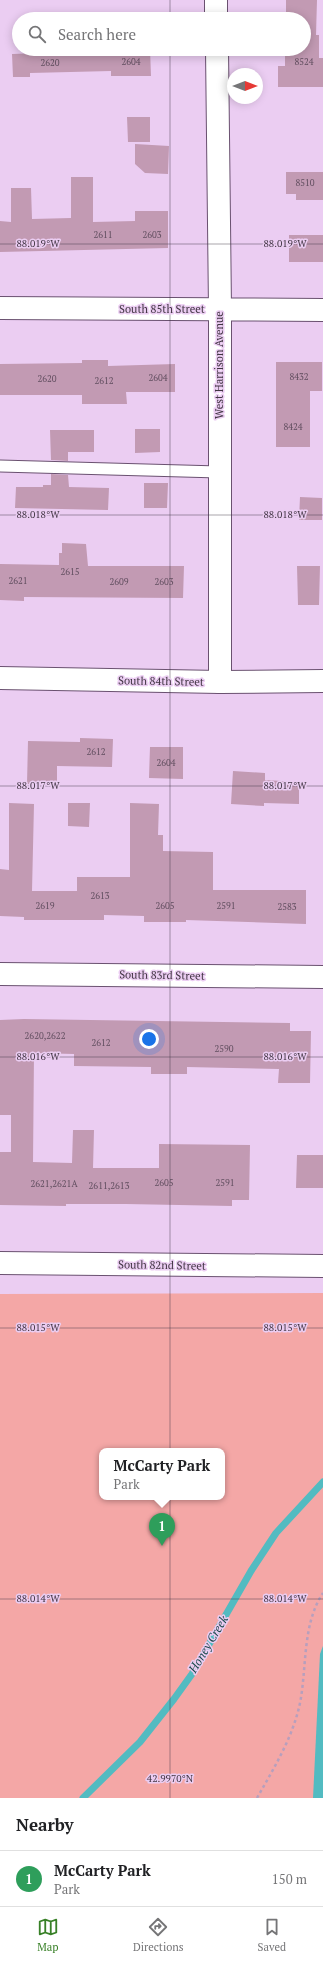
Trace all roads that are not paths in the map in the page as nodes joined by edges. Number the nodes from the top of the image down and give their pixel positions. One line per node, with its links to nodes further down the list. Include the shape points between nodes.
1 (216, 0): 2 (street)
2 (216, 12)
3 (217, 56): 5 (street, West Harrison Avenue)
4 (0, 308): 5 (street, South 85th Street)
5 (220, 309): 6 (street, South 85th Street); 8 (street, West Harrison Avenue)
6 (323, 310)
7 (0, 466): 8 (lane)
8 (219, 472): 11 (street, West Harrison Avenue)
9 (0, 678): 11 (street, South 84th Street)
10 (323, 681): 11 (street, South 84th Street)
11 (220, 682)
12 (0, 974): 13 (street, South 83rd Street)
13 (323, 977)
14 (0, 1263): 15 (street, South 82nd Street)
15 (323, 1266)

